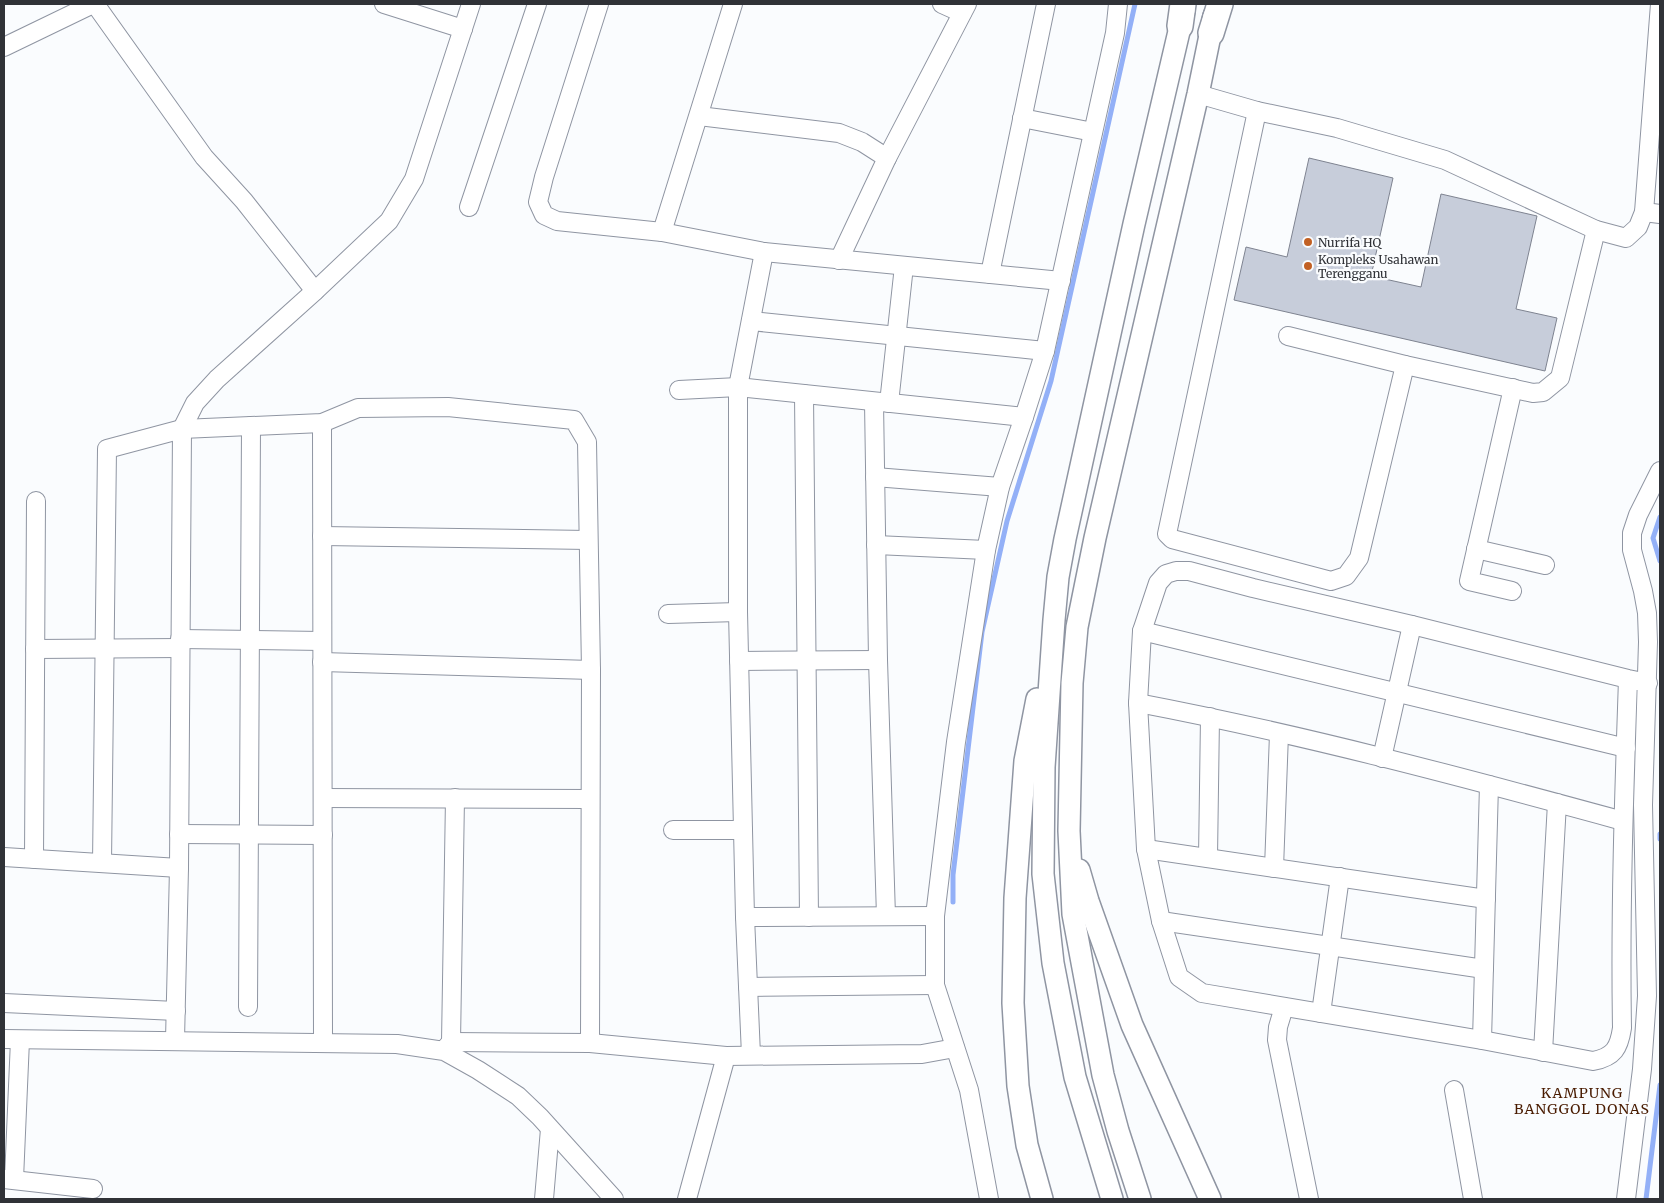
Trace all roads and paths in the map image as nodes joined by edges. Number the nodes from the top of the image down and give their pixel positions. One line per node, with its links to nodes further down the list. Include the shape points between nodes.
1 (94, 4): 16 (street); 32 (street, via 204,157 244,201)
2 (386, 4): 14 (street)
3 (471, 4): 14 (street)
4 (537, 4): 23 (street)
5 (599, 4): 26 (street, via 538,202 544,215 557,221)
6 (733, 4): 19 (street)
7 (942, 4): 12 (street)
8 (1046, 4): 20 (street)
9 (1118, 4): 21 (street, via 1115,33)
10 (1218, 4): 15 (highway)
11 (1660, 4): 24 (street)
12 (965, 9): 22 (street)
13 (1183, 11): 57 (main road)
14 (463, 29): 32 (street, via 414,179 389,221)
15 (1211, 33): 17 (main road)
16 (4, 47)
17 (1198, 94): 18 (street); 89 (main road, via 1077,627)
18 (1257, 111): 25 (street, via 1337,128 1445,160); 37 (street, via 1167,534 1172,539 1331,581 1346,576 1359,558)
19 (699, 116): 22 (street, via 838,133 862,142); 26 (street)
20 (1022, 118): 21 (street); 30 (street)
21 (1092, 132): 31 (street)
22 (887, 158): 28 (street)
23 (470, 207)
24 (1652, 213): 25 (street, via 1626,238)
25 (1596, 230): 39 (street, via 1560,378 1543,392)
26 (662, 232): 27 (street)
27 (764, 252): 28 (street); 33 (street)
28 (839, 260): 29 (street)
29 (904, 266): 30 (street); 34 (street)
30 (990, 274): 31 (street)
31 (1061, 282): 36 (street)
32 (315, 292): 46 (street, via 216,379 195,404)
33 (751, 321): 34 (street); 38 (street)
34 (896, 336): 36 (street); 42 (street)
35 (1288, 336): 37 (street)
36 (1045, 351): 43 (street)
37 (1405, 365): 39 (street)
38 (738, 388): 40 (street); 41 (street); 59 (street)
39 (1513, 388): 54 (street)
40 (679, 390)
41 (804, 394): 42 (street); 68 (street)
42 (882, 402): 43 (street); 48 (street)
43 (1024, 418): 49 (street)
44 (322, 423): 45 (street); 51 (street); 52 (street, via 358,408 448,407 574,420 587,442)
45 (251, 426): 46 (street); 63 (street)
46 (182, 429): 65 (street); 66 (street, via 107,449)
47 (1660, 471): 74 (street, via 1632,533 1632,550 1647,613)
48 (875, 477): 49 (street); 53 (street)
49 (1000, 487): 55 (street)
50 (36, 501): 67 (street)
51 (322, 536): 52 (street); 64 (street)
52 (588, 540): 72 (street)
53 (876, 545): 55 (street); 69 (street)
54 (1476, 549): 56 (street); 58 (street, via 1469,581)
55 (986, 550): 103 (street, via 956,742)
56 (1545, 565)
57 (1058, 577): 134 (main road, via 1025,761 1015,898 1012,1003 1018,1086 1027,1145); 135 (main road, via 1044,766 1042,850 1045,905 1075,1077)
58 (1512, 591)
59 (738, 612): 60 (street); 70 (street)
60 (668, 614)
61 (1412, 625): 62 (street, via 1189,571 1176,571 1166,574 1158,583); 73 (street); 75 (street)
62 (1142, 631): 75 (street); 76 (street)
63 (250, 640): 64 (street); 65 (street); 91 (street)
64 (322, 641): 71 (street)
65 (180, 644): 66 (street); 90 (street)
66 (104, 648): 67 (street); 97 (street)
67 (35, 649): 96 (street)
68 (807, 660): 69 (street); 70 (street); 105 (street)
69 (878, 660): 102 (street)
70 (739, 661): 88 (street)
71 (322, 662): 72 (street); 82 (street)
72 (591, 670): 84 (street)
73 (1628, 679): 74 (street); 79 (street)
74 (1648, 683): 140 (street, via 1644,805 1647,996 1641,1079)
75 (1396, 692): 79 (street); 80 (street)
76 (1138, 702): 77 (street); 93 (street)
77 (1210, 717): 78 (street); 95 (street)
78 (1279, 734): 80 (street); 99 (street)
79 (1626, 748): 86 (street)
80 (1382, 758): 81 (street)
81 (1489, 784): 85 (street); 101 (street)
82 (323, 798): 83 (street); 92 (street)
83 (455, 798): 84 (street); 121 (street)
84 (590, 799): 120 (street)
85 (1557, 803): 86 (street); 123 (street)
86 (1623, 821): 123 (street, via 1620,1040 1616,1050 1605,1059 1593,1061)
87 (673, 830): 88 (street)
88 (743, 830): 104 (street)
89 (1069, 831): 136 (main road, via 1073,914 1103,1075); 137 (main road, via 1088,901 1132,1025)
90 (179, 834): 91 (street); 98 (street)
91 (249, 834): 92 (street); 112 (street)
92 (323, 835): 119 (street)
93 (1146, 848): 95 (street); 106 (street)
94 (4, 857): 96 (street)
95 (1208, 858): 99 (street)
96 (34, 859): 97 (street)
97 (102, 863): 98 (street)
98 (179, 868): 114 (street)
99 (1274, 868): 100 (street)
100 (1340, 878): 101 (street); 107 (street)
101 (1486, 899): 108 (street)
102 (886, 916): 103 (street); 105 (street)
103 (935, 916): 109 (street)
104 (745, 917): 105 (street); 110 (street)
105 (810, 917)
106 (1161, 921): 107 (street); 113 (street, via 1178,977 1202,993)
107 (1330, 946): 108 (street); 115 (street)
108 (1484, 969): 118 (street)
109 (935, 985): 110 (street); 122 (street)
110 (748, 987): 124 (street)
111 (4, 1003): 114 (street)
112 (248, 1007)
113 (1284, 1007): 115 (street); 138 (street, via 1277,1040)
114 (176, 1011): 117 (street)
115 (1320, 1012): 118 (street)
116 (12, 1040): 117 (street); 128 (street)
117 (175, 1040): 119 (street)
118 (1482, 1040): 123 (street)
119 (323, 1043): 121 (street)
120 (590, 1043): 121 (street); 125 (street)
121 (448, 1046): 127 (street, via 518,1096)
122 (955, 1048): 124 (street, via 922,1054); 133 (street, via 969,1090)
123 (1544, 1052)
124 (751, 1055): 125 (street)
125 (726, 1056): 132 (street)
126 (1454, 1090): 139 (street)
127 (550, 1129): 130 (street); 131 (street)
128 (9, 1179): 129 (street)
129 (93, 1189)
130 (544, 1199)
131 (614, 1199)
132 (687, 1199)
133 (989, 1199)
134 (1042, 1199)
135 (1112, 1199)
136 (1140, 1199)
137 (1210, 1199)
138 (1309, 1199)
139 (1473, 1199)
140 (1626, 1199)

